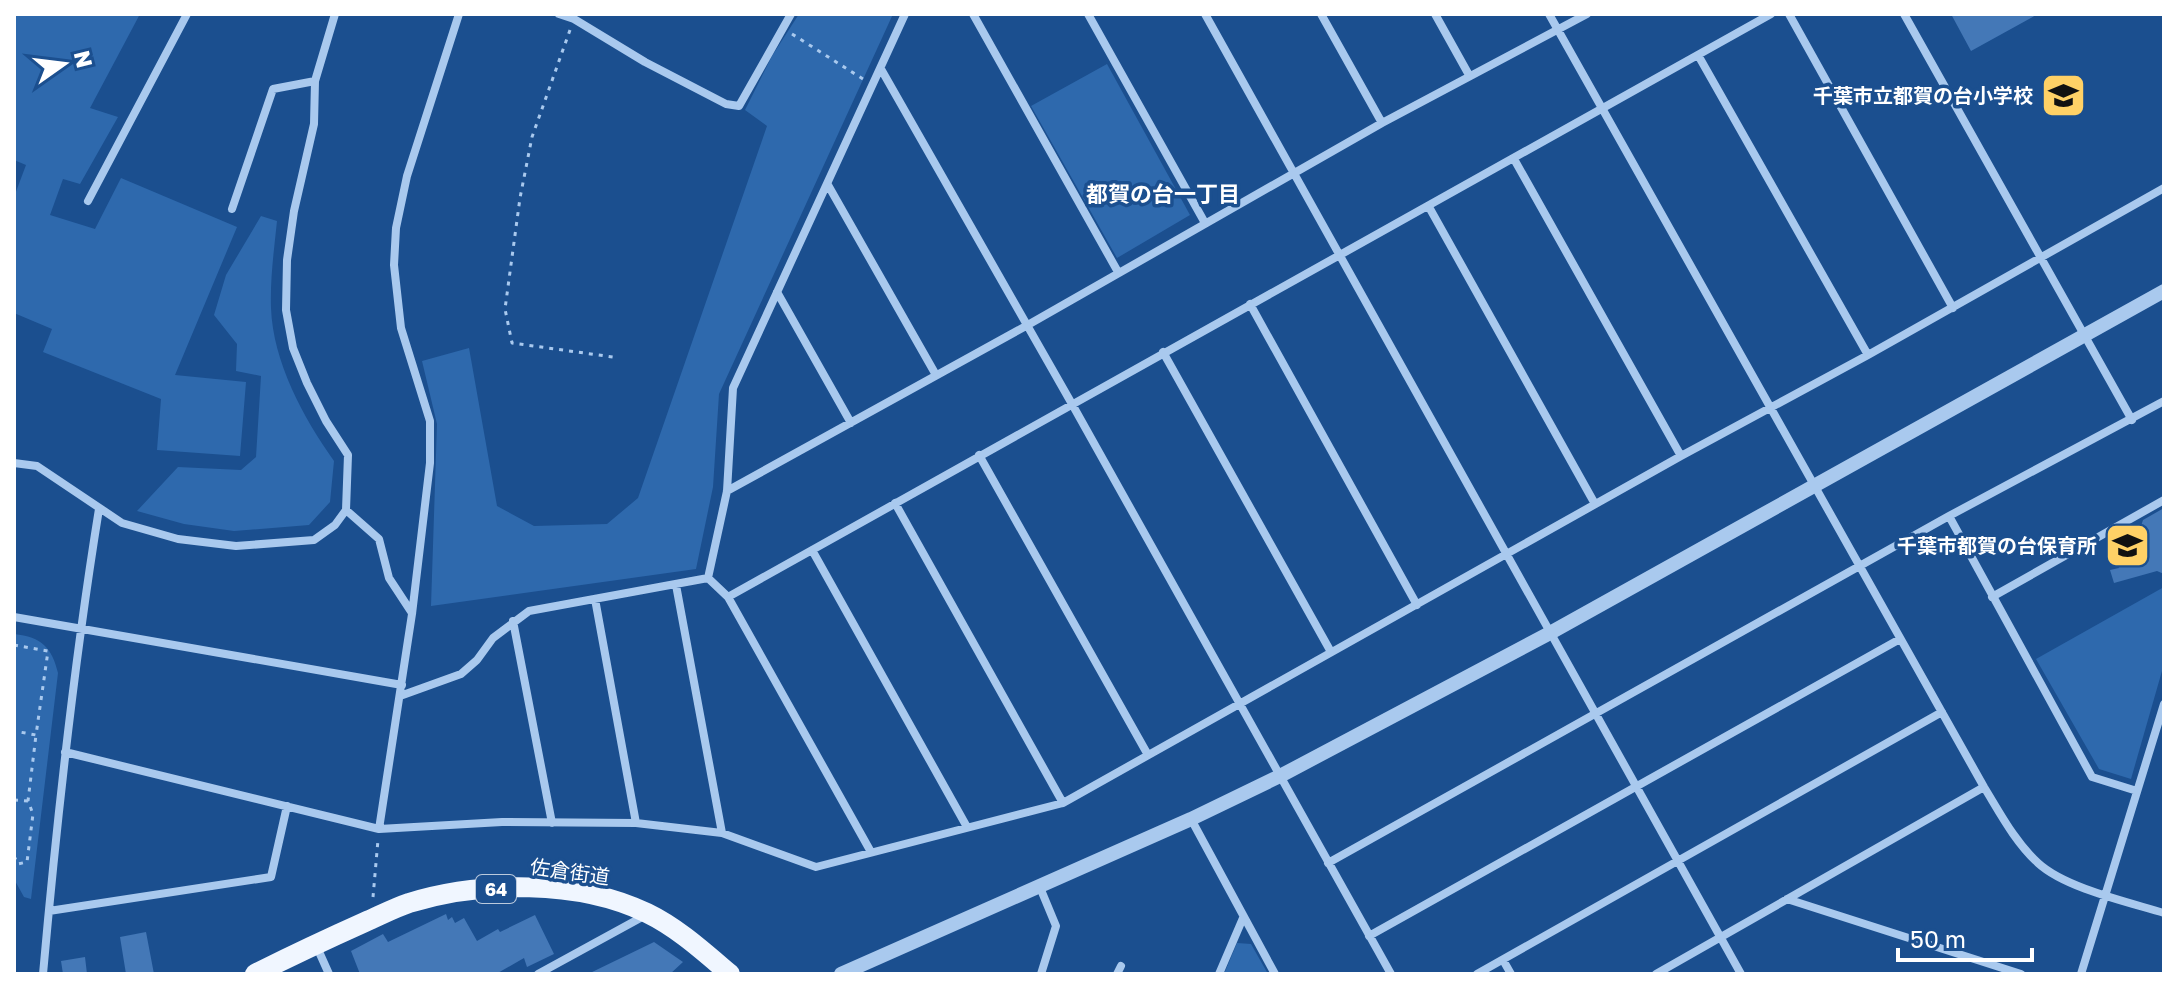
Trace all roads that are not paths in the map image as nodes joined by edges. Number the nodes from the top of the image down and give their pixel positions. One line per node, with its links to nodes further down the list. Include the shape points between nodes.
1 (187, 14): 28 (street)
2 (335, 14): 21 (street)
3 (459, 14): 69 (street, via 407,176 396,228 401,328 430,421)
4 (559, 14): 5 (street, via 712,97 739,106)
5 (791, 14)
6 (905, 14): 19 (street)
7 (973, 14): 34 (street)
8 (1088, 14): 31 (street)
9 (1205, 14): 25 (street)
10 (1321, 14): 23 (street)
11 (1435, 14): 20 (street)
12 (1549, 14): 17 (street)
13 (1587, 14): 17 (street)
14 (1771, 14): 18 (street)
15 (1789, 14): 38 (street)
16 (1904, 14): 33 (street)
17 (1558, 30): 20 (street); 22 (street)
18 (1698, 55): 22 (street); 42 (street)
19 (881, 69): 26 (street); 39 (street)
20 (1469, 75): 23 (street)
21 (315, 81): 30 (street, via 273,89); 58 (street, via 314,124 287,260 286,310 307,383 348,455)
22 (1603, 109): 24 (street); 46 (street)
23 (1382, 123): 25 (street)
24 (1514, 159): 29 (street); 50 (street)
25 (1294, 174): 31 (street); 32 (street)
26 (828, 185): 36 (street); 43 (street)
27 (2164, 188): 33 (street)
28 (88, 201)
29 (1429, 207): 32 (street); 56 (street)
30 (232, 209)
31 (1205, 223): 34 (street)
32 (1338, 254): 37 (street); 61 (street)
33 (2041, 258): 38 (street); 40 (street)
34 (1118, 272): 39 (street)
35 (2164, 291): 40 (street)
36 (777, 292): 48 (street); 53 (street, via 733,388)
37 (1250, 304): 41 (street); 68 (street)
38 (1953, 308): 42 (street)
39 (1026, 326): 43 (street); 45 (street)
40 (2084, 336): 47 (street); 52 (street)
41 (1163, 352): 45 (street); 75 (street)
42 (1868, 355): 46 (street)
43 (936, 375): 48 (street)
44 (2164, 401): 47 (street)
45 (1072, 404): 49 (street); 78 (street)
46 (1771, 407): 50 (street); 52 (street)
47 (2132, 420): 59 (street)
48 (851, 423): 53 (street)
49 (979, 455): 55 (street); 83 (street)
50 (1681, 456): 56 (street)
51 (14, 463): 57 (street, via 37,466)
52 (1815, 485): 62 (street); 73 (street)
53 (727, 491): 63 (street)
54 (2164, 500): 66 (street)
55 (895, 503): 60 (street); 88 (street)
56 (1595, 504): 61 (street)
57 (99, 509): 58 (street, via 122,523 178,539 236,546 314,540); 72 (street)
58 (346, 510): 69 (street, via 379,539 389,578)
59 (1949, 516): 62 (street); 66 (street)
60 (812, 550): 65 (street); 93 (street)
61 (1507, 555): 68 (street); 73 (street)
62 (1860, 566): 74 (street); 81 (street)
63 (708, 578): 64 (street); 65 (street)
64 (676, 585): 67 (street); 95 (street)
65 (728, 597): 96 (street)
66 (1992, 597): 87 (street, via 2092,777)
67 (595, 599): 71 (street, via 529,611); 92 (street)
68 (1417, 605): 75 (street)
69 (412, 614): 76 (street)
70 (14, 617): 72 (street)
71 (513, 621): 77 (street, via 461,674); 91 (street)
72 (79, 629): 76 (street); 82 (street)
73 (1550, 633): 81 (street); 84 (street)
74 (1900, 639): 80 (street); 85 (street)
75 (1331, 652): 78 (street)
76 (402, 685): 77 (street)
77 (400, 696): 94 (street)
78 (1240, 703): 83 (street); 84 (street)
79 (2164, 704): 87 (street)
80 (1942, 712): 86 (street); 97 (street)
81 (1595, 713): 85 (street); 98 (street)
82 (65, 752): 89 (street); 102 (street)
83 (1148, 755): 88 (street)
84 (1280, 776): 90 (street); 98 (street)
85 (1636, 786): 97 (street); 106 (street)
86 (1984, 787): 100 (street, via 2040,865); 101 (street)
87 (2137, 791): 100 (street)
88 (1063, 803): 93 (street)
89 (287, 806): 94 (street); 102 (street, via 271,877)
90 (1191, 819): 99 (street); 105 (street)
91 (552, 823): 92 (street); 94 (street)
92 (636, 823): 95 (street)
93 (967, 827): 96 (street)
94 (379, 829)
95 (722, 833): 96 (street, via 816,867)
96 (871, 852)
97 (1678, 861): 107 (street); 109 (street)
98 (1328, 863): 106 (street)
99 (1039, 885): 110 (street); 116 (street, via 1056,926)
100 (2105, 895): 103 (street); 125 (street)
101 (1787, 899): 107 (street); 124 (street)
102 (49, 911): 111 (street)
103 (2164, 913)
104 (648, 914): 108 (main road, 佐倉街道 / 64, via 576,893 460,890 407,904); 114 (street); 115 (main road, 佐倉街道 / 64)
105 (1243, 918): 117 (street); 118 (street)
106 (1369, 936): 119 (street)
107 (1720, 936): 122 (street); 123 (street)
108 (315, 944): 112 (main road, 佐倉街道 / 64); 113 (street)
109 (1503, 960): 120 (street); 121 (street)
110 (852, 973)
111 (43, 974)
112 (255, 974)
113 (329, 974)
114 (538, 974)
115 (730, 974)
116 (1041, 974)
117 (1219, 974)
118 (1275, 974)
119 (1391, 974)
120 (1477, 974)
121 (1511, 974)
122 (1656, 974)
123 (1741, 974)
124 (2021, 974)
125 (2081, 974)

